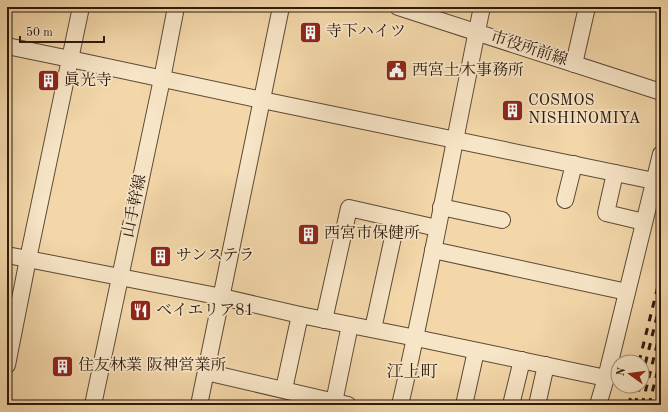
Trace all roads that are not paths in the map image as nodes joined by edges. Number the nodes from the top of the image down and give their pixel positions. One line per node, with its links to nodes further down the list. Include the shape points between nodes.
1 (81, 7): 9 (street)
2 (176, 7): 11 (street, 山手幹線)
3 (282, 7): 13 (street)
4 (398, 7): 7 (street, 市役所前線)
5 (482, 7): 7 (street)
6 (587, 7): 10 (street)
7 (477, 32): 10 (street, 市役所前線); 14 (street)
8 (7, 46): 9 (street)
9 (70, 59): 11 (street); 27 (street)
10 (574, 64): 12 (street, 市役所前線)
11 (162, 79): 13 (street); 28 (street, 山手幹線)
12 (661, 92)
13 (262, 100): 14 (street); 30 (street)
14 (454, 140): 16 (street); 20 (street)
15 (661, 154): 18 (street)
16 (574, 164): 17 (street); 19 (street)
17 (615, 173): 18 (street); 23 (street, via 606,213)
18 (654, 181): 23 (street)
19 (565, 200)
20 (442, 206): 22 (street); 24 (street)
21 (397, 219): 24 (street); 32 (street, via 349,208); 34 (street)
22 (502, 220)
23 (644, 222): 29 (street)
24 (437, 228): 25 (street)
25 (433, 250): 29 (street); 35 (street)
26 (7, 255): 27 (street)
27 (28, 259): 28 (street); 38 (street)
28 (121, 277): 30 (street); 44 (street, 山手幹線)
29 (627, 292): 41 (street)
30 (222, 297): 31 (street); 40 (street)
31 (300, 315): 32 (street); 42 (street)
32 (324, 320): 33 (street)
33 (350, 325): 34 (street); 43 (street)
34 (373, 329): 35 (street)
35 (416, 338): 36 (street); 46 (street)
36 (476, 350): 37 (street); 47 (street)
37 (522, 360): 39 (street); 48 (street)
38 (7, 365)
39 (546, 365): 41 (street); 49 (street)
40 (206, 372): 42 (street); 45 (street)
41 (606, 378): 50 (street)
42 (284, 390): 43 (street)
43 (341, 404)
44 (93, 405)
45 (199, 405)
46 (400, 405)
47 (464, 405)
48 (511, 405)
49 (537, 405)
50 (598, 405)

